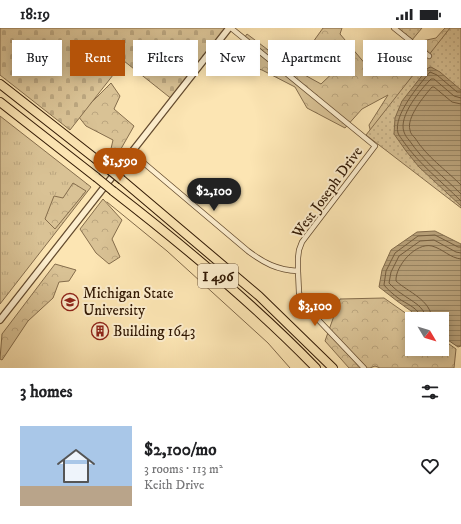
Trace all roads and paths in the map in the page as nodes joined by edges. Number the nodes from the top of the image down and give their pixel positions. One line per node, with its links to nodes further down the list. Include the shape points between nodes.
1 (230, 28): 6 (street); 7 (street, West Joseph Drive, via 375,146 302,242)
2 (394, 28): 3 (street)
3 (429, 56)
4 (0, 84): 10 (highway, I 496, bridge, via 122,180 254,291)
5 (0, 102): 9 (highway, I 496, bridge, via 172,237 271,323)
6 (132, 153): 7 (street, via 248,252 282,270); 8 (street)
7 (298, 271): 11 (street, via 298,287 308,309)
8 (0, 320)
9 (316, 368)
10 (334, 368)
11 (364, 368)

